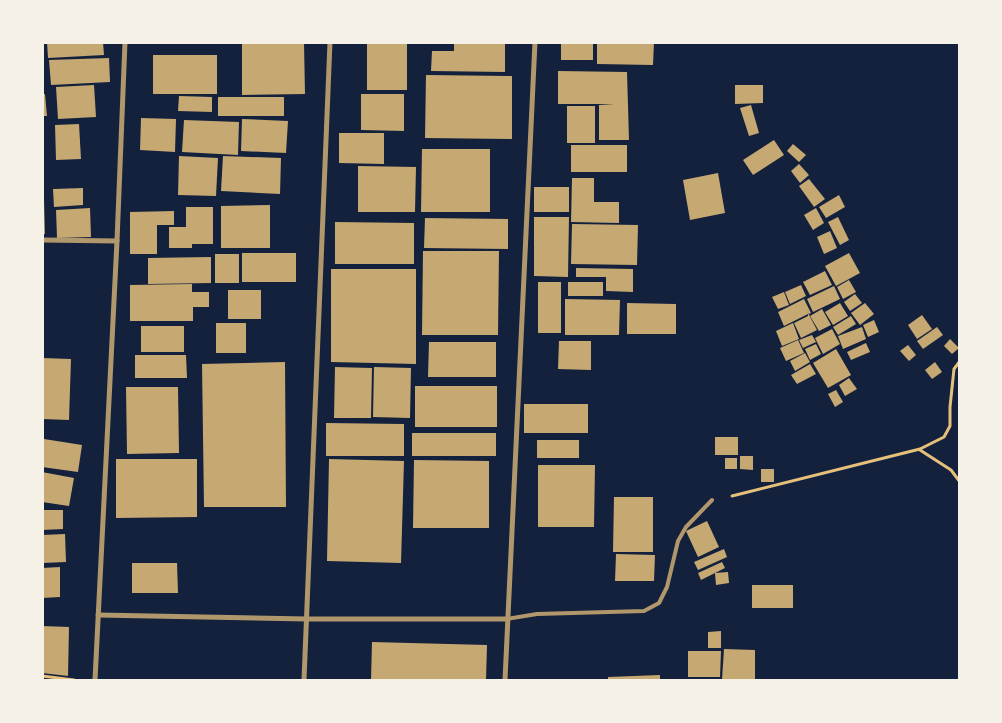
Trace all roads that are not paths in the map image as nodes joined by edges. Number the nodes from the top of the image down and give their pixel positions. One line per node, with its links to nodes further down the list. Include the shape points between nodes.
1 (124, 42): 5 (street)
2 (330, 42): 8 (street)
3 (535, 42): 9 (street)
4 (42, 240): 5 (street)
5 (117, 241): 7 (street)
6 (712, 500): 9 (lane, via 686,527 678,541 667,587 659,603 644,611 537,614)
7 (98, 615): 8 (street); 10 (street)
8 (306, 619): 9 (street); 11 (street)
9 (507, 619): 12 (street)
10 (95, 680)
11 (304, 680)
12 (505, 680)

